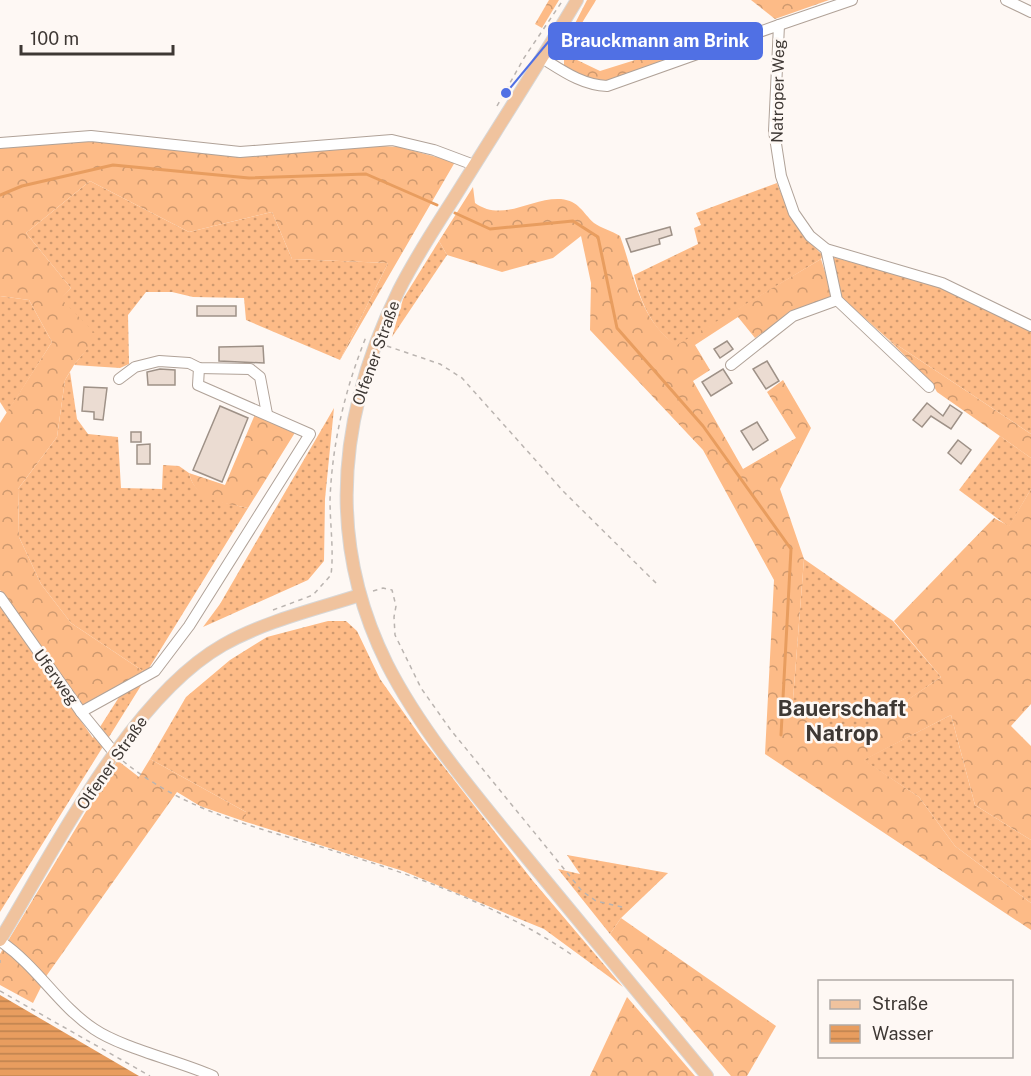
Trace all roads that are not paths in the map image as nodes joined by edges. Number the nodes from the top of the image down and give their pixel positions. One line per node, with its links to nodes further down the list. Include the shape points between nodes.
1 (577, 0): 6 (main road, Olfener Straße)
2 (852, 0): 5 (street)
3 (1006, 0): 4 (street)
4 (1031, 12)
5 (779, 25): 6 (street, Natroper Weg, via 608,86 593,86); 9 (street, Natroper Weg, via 774,131 781,176 794,213 810,236)
6 (542, 58): 8 (main road, Olfener Straße)
7 (0, 143): 8 (street, via 92,136 240,152 392,140)
8 (474, 165): 17 (main road, Olfener Straße, via 411,268 360,387 347,470 346,531)
9 (826, 249): 10 (street); 11 (street, Natroper Weg, via 942,283)
10 (837, 300): 12 (street, via 793,316); 15 (street)
11 (1031, 326)
12 (730, 365)
13 (199, 368): 14 (street, via 189,363 147,363); 16 (street, via 198,385); 16 (street, via 257,372)
14 (119, 379)
15 (929, 387)
16 (267, 414): 19 (street, via 310,434 189,626 155,671)
17 (360, 595): 20 (main road, Olfener Straße, via 254,629 196,663 155,702); 23 (main road, via 389,667 434,739)
18 (0, 597): 19 (street, Uferweg)
19 (81, 712): 20 (street, Uferweg)
20 (116, 755): 21 (main road, Olfener Straße)
21 (0, 941): 22 (street, via 19,954 77,1017 96,1030)
22 (213, 1076)
23 (707, 1076)

